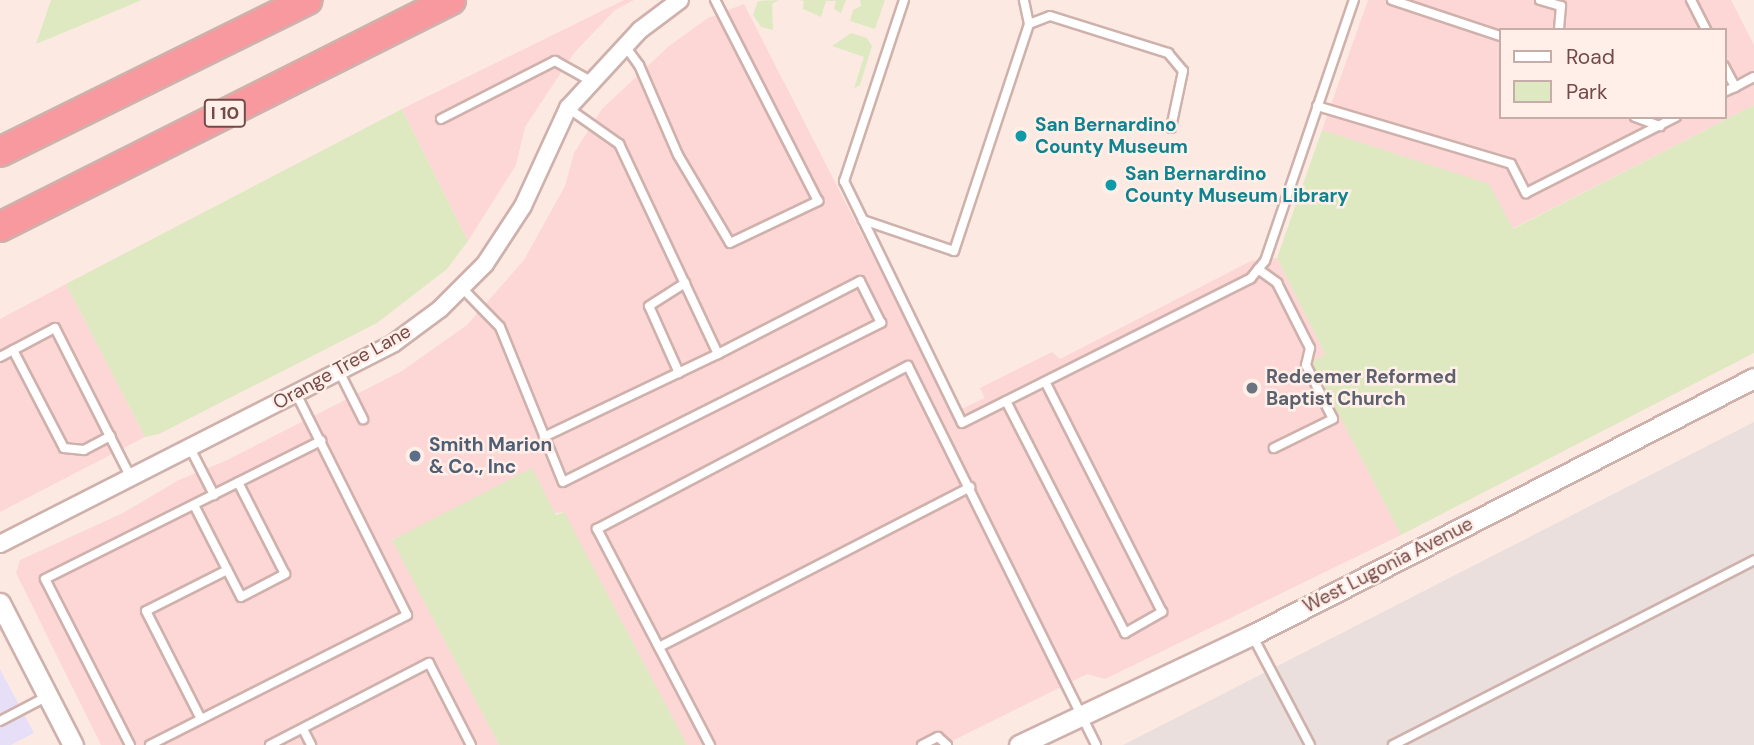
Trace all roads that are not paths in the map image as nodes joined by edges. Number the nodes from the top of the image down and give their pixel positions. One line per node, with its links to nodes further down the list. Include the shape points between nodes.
1 (451, 0): 30 (highway, I 10)
2 (680, 0): 15 (street, Orange Tree Lane)
3 (715, 0): 15 (lane, via 818,201 730,243 678,155 639,65)
4 (904, 0): 29 (lane, via 844,181)
5 (1024, 0): 11 (lane)
6 (1354, 0): 21 (lane)
7 (1392, 0): 14 (lane)
8 (1540, 0): 12 (lane, via 1561,6)
9 (1691, 0): 13 (lane)
10 (304, 2): 28 (highway)
11 (1029, 24): 27 (lane, via 1050,16 1168,53 1183,71); 29 (lane, via 954,251)
12 (1559, 28)
13 (1705, 28)
14 (1498, 35)
15 (625, 45): 18 (street, Orange Tree Lane)
16 (1726, 70): 19 (lane)
17 (1754, 77): 19 (lane)
18 (591, 81): 22 (street, Orange Tree Lane); 23 (lane, via 555,61)
19 (1735, 87): 20 (lane)
20 (1726, 91)
21 (1317, 106): 26 (lane, via 1511,164 1526,193); 31 (lane)
22 (568, 108): 32 (lane, via 619,144); 33 (street, Orange Tree Lane, via 523,206 485,264)
23 (441, 119)
24 (1641, 119): 26 (lane)
25 (1672, 119): 26 (lane)
26 (1660, 126)
27 (1171, 128)
28 (0, 152)
29 (863, 220): 42 (lane, via 962,423)
30 (0, 227)
31 (1258, 269): 40 (lane, via 1251,278); 48 (lane, via 1277,284 1310,348 1306,365 1333,419)
32 (685, 283): 35 (lane); 38 (lane, via 649,306)
33 (463, 288): 37 (street, Orange Tree Lane, via 394,343); 45 (lane, via 500,327)
34 (13, 350): 36 (lane); 44 (lane, via 64,448 84,450); 44 (lane, via 55,328)
35 (718, 355): 38 (lane); 45 (lane, via 860,281 881,323 563,482)
36 (0, 356)
37 (339, 371): 41 (street, Orange Tree Lane); 43 (lane)
38 (680, 373): 45 (lane)
39 (1754, 378): 58 (street, West Lugonia Avenue)
40 (1046, 383): 42 (lane); 42 (lane, via 1162,612 1125,633)
41 (296, 393): 46 (lane); 47 (street, Orange Tree Lane)
42 (1006, 401)
43 (363, 419)
44 (110, 436): 49 (lane)
45 (544, 437)
46 (321, 441): 50 (lane); 62 (lane, via 407,615)
47 (190, 448): 49 (street, Orange Tree Lane); 52 (lane)
48 (1274, 448)
49 (131, 478): 54 (street, Orange Tree Lane)
50 (239, 482): 52 (lane); 56 (lane, via 285,574 241,597)
51 (970, 487): 59 (lane); 59 (lane, via 908,366 597,529); 61 (lane)
52 (214, 495): 53 (lane)
53 (194, 505): 56 (lane); 66 (lane, via 45,579)
54 (0, 544)
55 (1754, 561): 77 (lane)
56 (227, 570): 62 (lane, via 146,611)
57 (0, 603): 60 (street)
58 (1252, 635): 61 (street, West Lugonia Avenue); 76 (lane)
59 (659, 647): 71 (lane)
60 (48, 696): 63 (lane); 65 (street)
61 (1082, 714): 74 (street, West Lugonia Avenue); 75 (lane)
62 (201, 719): 67 (lane)
63 (0, 721)
64 (303, 729): 68 (lane); 69 (lane); 70 (lane, via 429,663)
65 (73, 745)
66 (130, 745)
67 (150, 745)
68 (270, 745)
69 (311, 745)
70 (471, 745)
71 (710, 745)
72 (922, 745): 73 (lane, via 938,737)
73 (947, 745)
74 (1019, 745)
75 (1096, 745)
76 (1310, 745)
77 (1393, 745)

